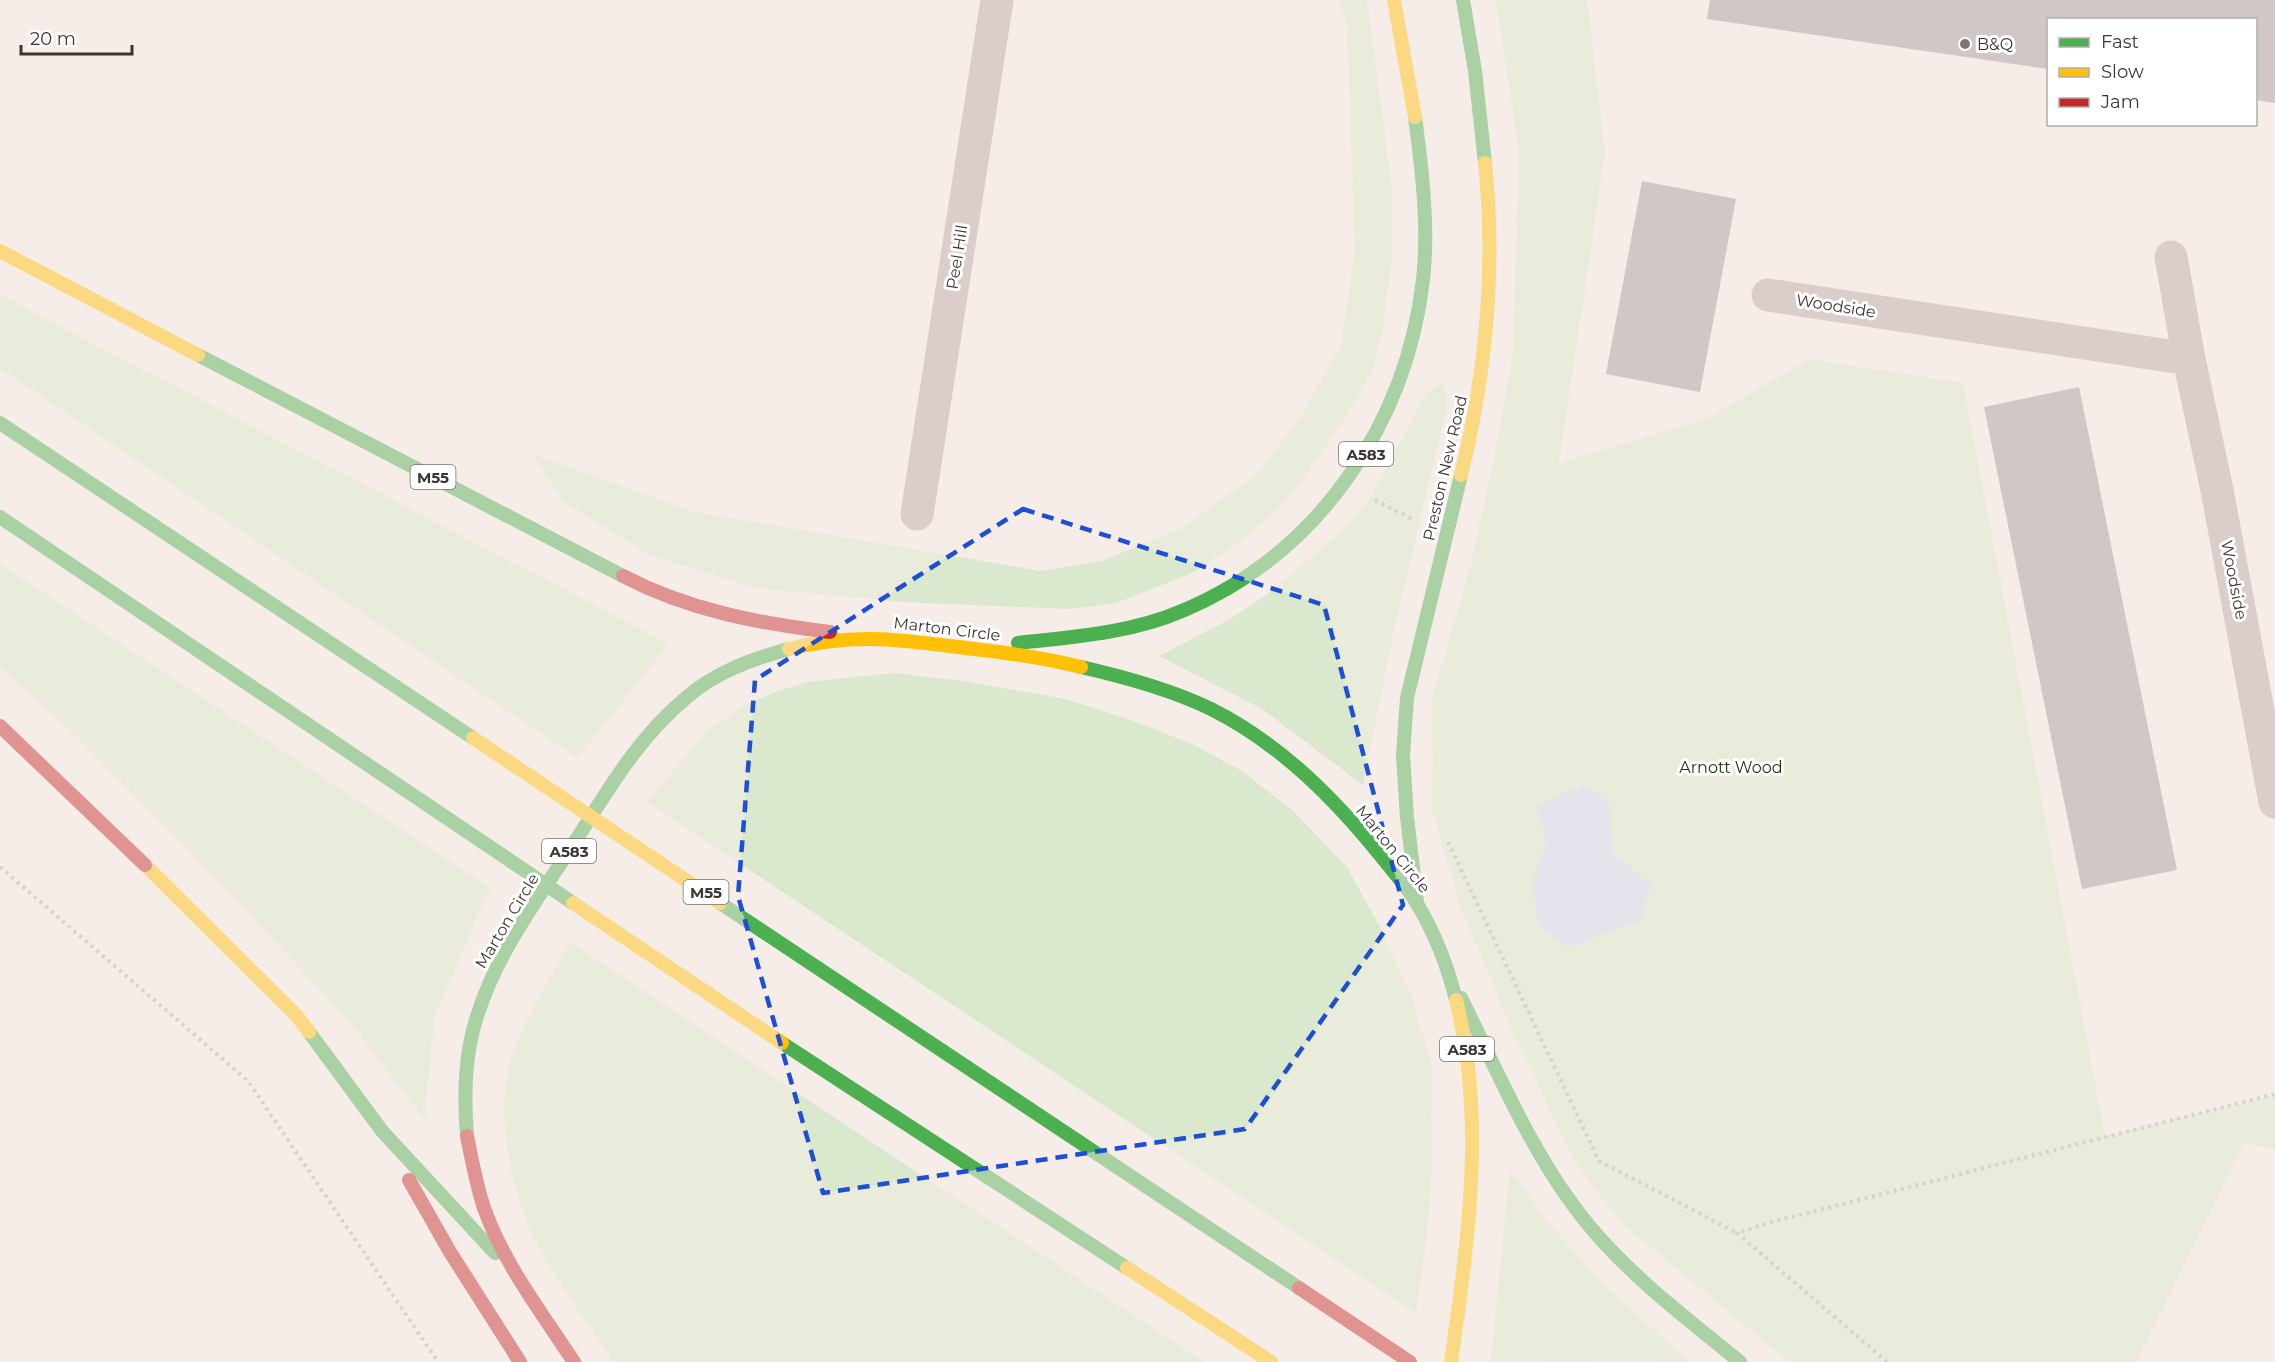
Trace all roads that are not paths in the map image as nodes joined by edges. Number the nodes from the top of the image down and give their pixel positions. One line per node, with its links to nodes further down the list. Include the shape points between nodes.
1 (997, 0): 9 (street, Peel Hill)
2 (1394, 0): 12 (main road, A583, via 1415,116 1423,210 1423,278 1412,346 1402,379 1366,455 1295,540 1229,589 1182,611 1097,635)
3 (1463, 0): 16 (main road, Preston New Road / A583, via 1486,174 1490,264 1475,418 1407,698 1403,766)
4 (0, 251): 11 (main road, M55, via 680,604 764,624)
5 (2171, 257): 7 (street, Woodside)
6 (1768, 295): 7 (street, Woodside)
7 (2190, 358): 13 (street, Woodside, via 2211,457)
8 (0, 423): 23 (main road, M55)
9 (917, 514)
10 (0, 517): 22 (main road, via 733,1011)
11 (887, 638): 12 (main road, Marton Circle / A583); 19 (main road, Marton Circle / A583, via 824,642 772,654 735,667 687,695 629,757 505,952 475,1022 467,1056 464,1102 476,1187)
12 (965, 647): 16 (main road, Marton Circle / A583, via 1089,668 1159,687 1215,712 1270,746 1317,785 1366,837)
13 (2262, 648): 15 (street, Woodside)
14 (0, 726): 18 (main road, via 297,1016)
15 (2275, 802)
16 (1418, 904): 17 (main road, Marton Circle / A583)
17 (1449, 975): 24 (main road, Marton Circle / A583, via 1467,1050 1473,1151 1471,1202); 25 (main road, via 1556,1180 1590,1227 1630,1269)
18 (382, 1131): 19 (main road); 20 (main road, via 450,1252)
19 (515, 1273): 21 (main road, Marton Circle / A583)
20 (520, 1362)
21 (574, 1362)
22 (1271, 1362)
23 (1410, 1362)
24 (1451, 1362)
25 (1740, 1362)

